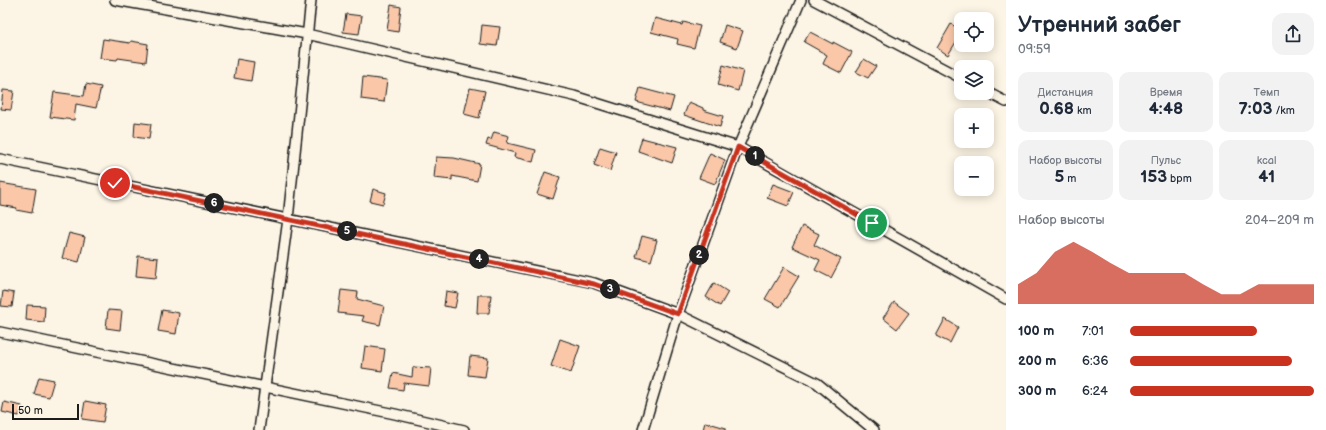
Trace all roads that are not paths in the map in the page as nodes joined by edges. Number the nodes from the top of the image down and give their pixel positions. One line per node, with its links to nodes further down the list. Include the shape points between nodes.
1 (115, 0): 5 (street)
2 (311, 0): 5 (street)
3 (801, 0): 9 (street)
4 (814, 0): 6 (street)
5 (307, 34): 9 (street, via 574,96); 11 (street)
6 (954, 74)
7 (994, 96): 8 (street)
8 (1006, 102)
9 (738, 147): 12 (street); 13 (street)
10 (0, 159): 11 (street)
11 (288, 219): 13 (street, via 594,284); 15 (street)
12 (1006, 299)
13 (678, 314): 18 (street); 19 (street, via 817,384)
14 (0, 332): 15 (street)
15 (264, 387): 16 (street); 17 (street)
16 (259, 430)
17 (464, 430)
18 (643, 430)
19 (874, 430)

